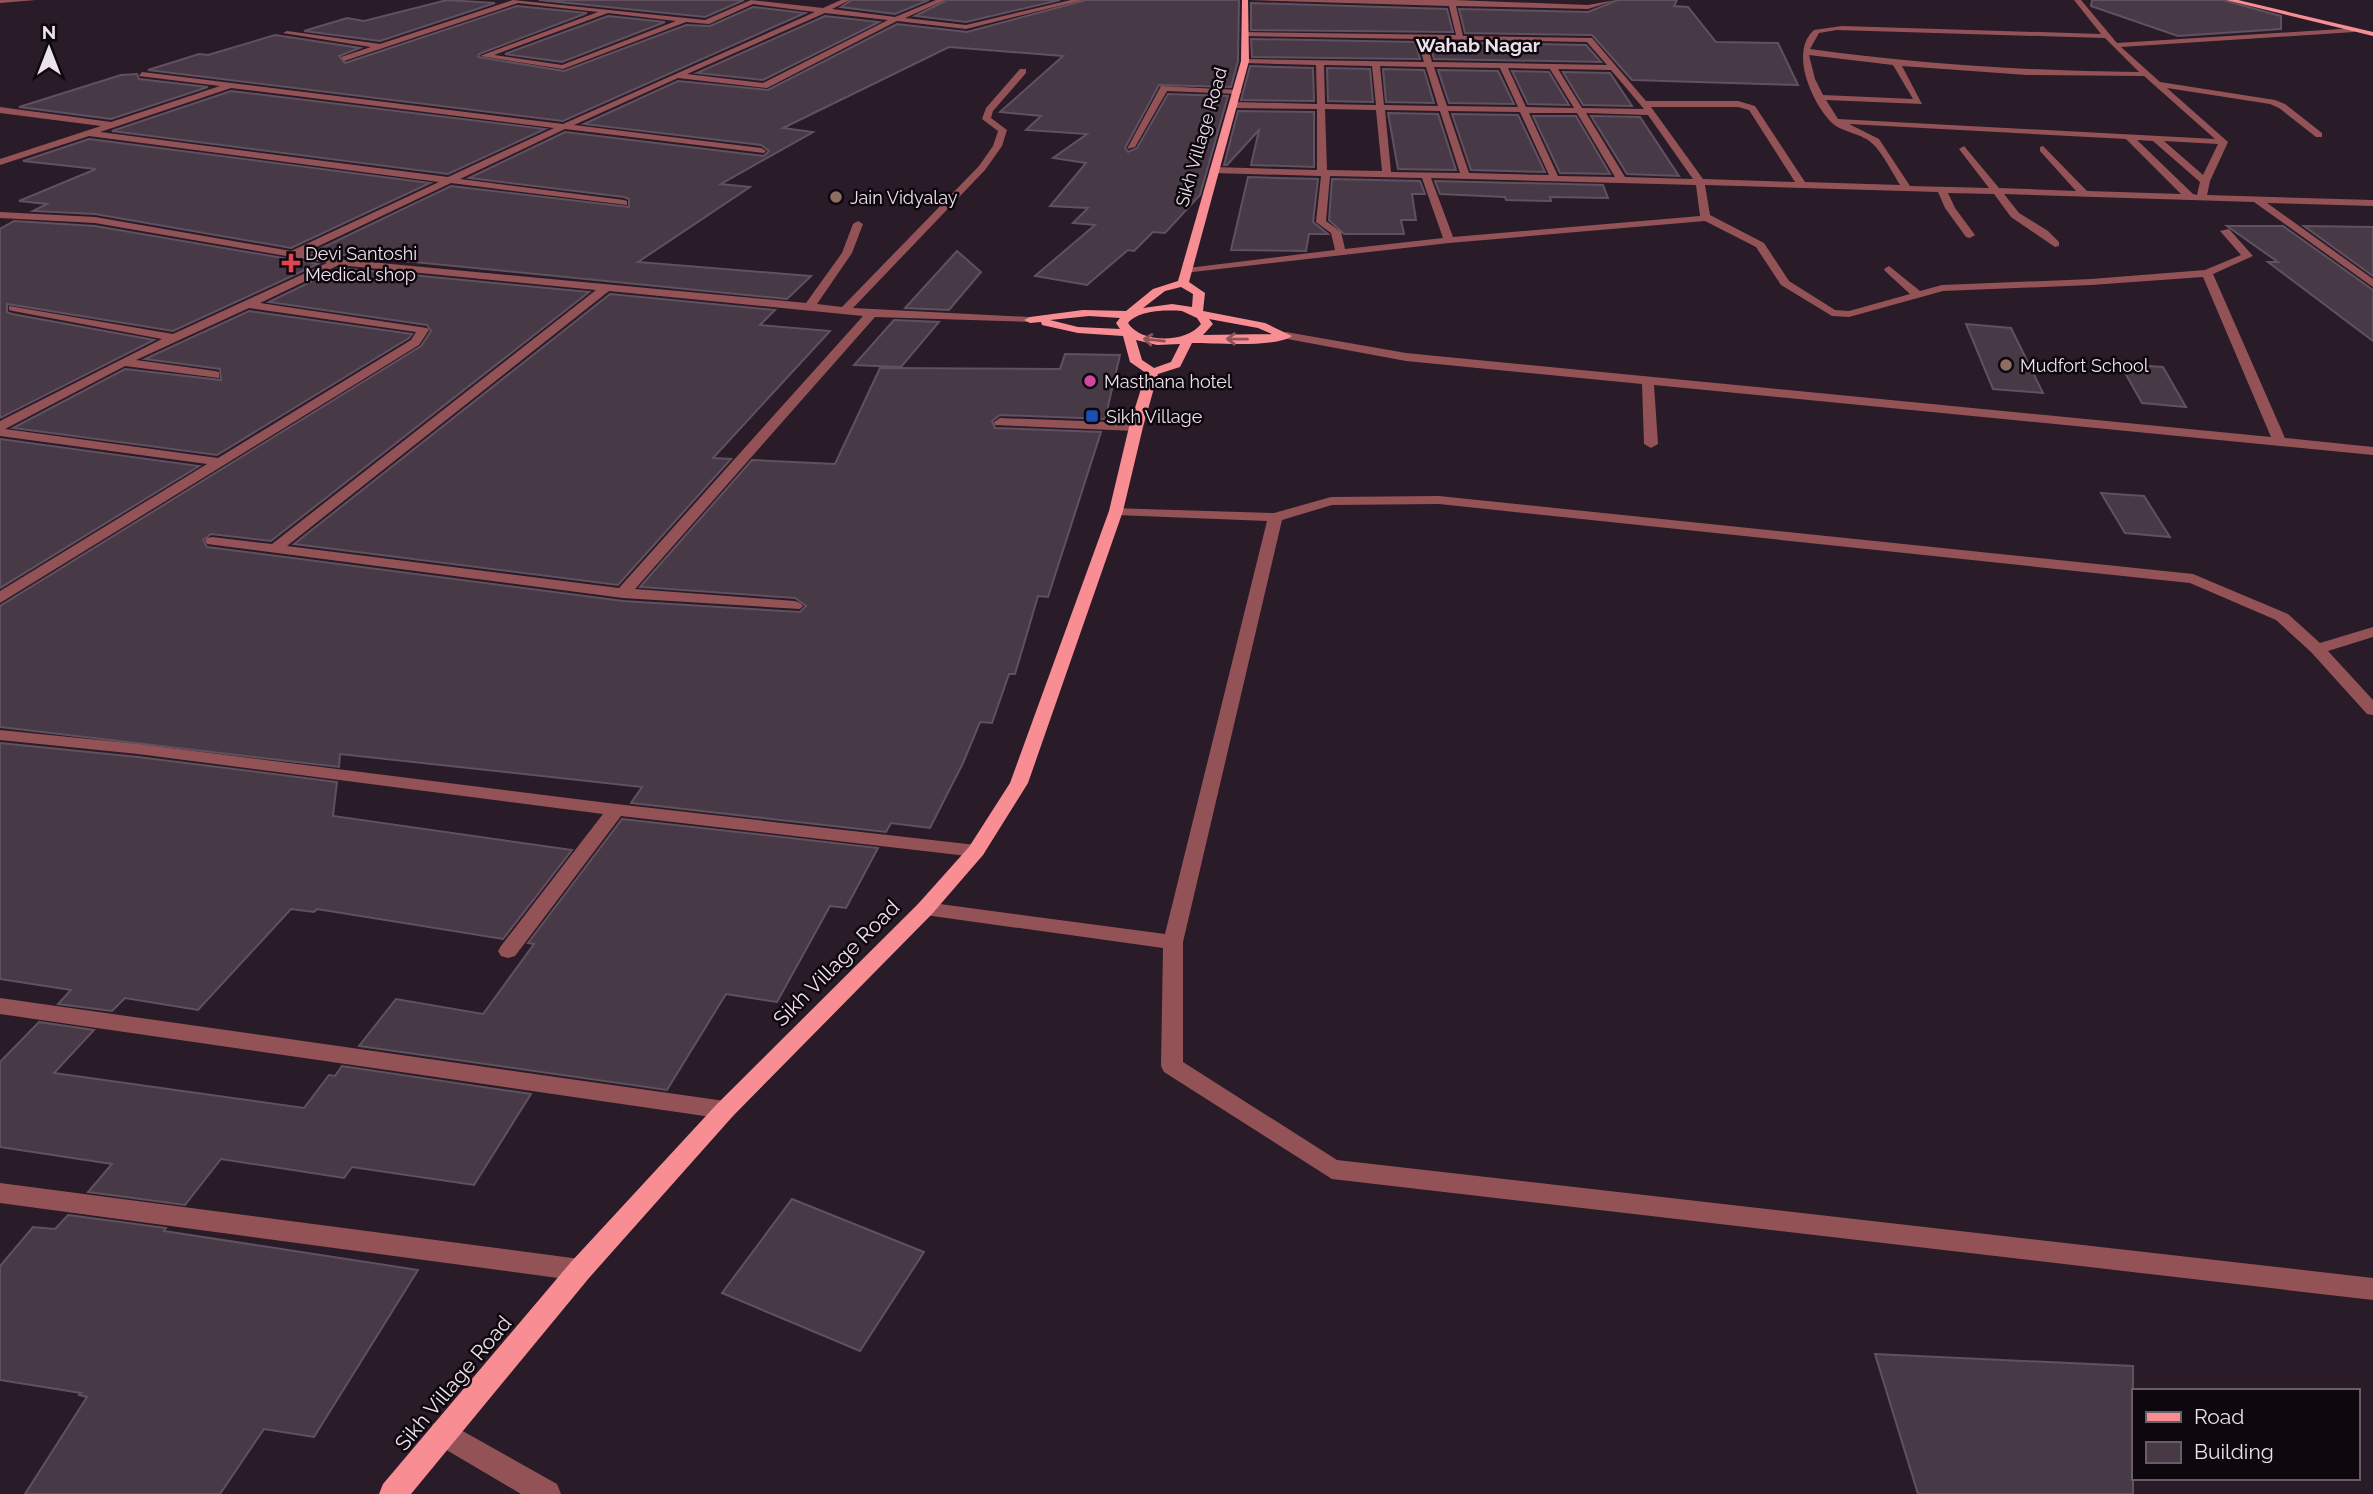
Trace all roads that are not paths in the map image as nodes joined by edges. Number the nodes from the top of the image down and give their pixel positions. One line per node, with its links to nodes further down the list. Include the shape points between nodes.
1 (33, 0): 11 (street)
2 (519, 0): 15 (street); 28 (street)
3 (847, 0): 14 (street)
4 (942, 0): 16 (street)
5 (1080, 0): 16 (street, via 966,27)
6 (1245, 0): 22 (main road, Sikh Village Road)
7 (1252, 0): 13 (street)
8 (1613, 0): 13 (street, via 1588,7)
9 (2077, 0): 19 (street)
10 (2229, 0): 20 (main road)
11 (0, 1)
12 (754, 1): 14 (street); 17 (street, via 706,22)
13 (1451, 2): 26 (street)
14 (822, 10): 16 (street); 42 (street)
15 (607, 11): 17 (street); 17 (street, via 484,57 563,67)
16 (898, 18): 42 (street, via 764,86)
17 (685, 20)
18 (2086, 24): 19 (street)
19 (2100, 24): 24 (street)
20 (2354, 30): 23 (main road); 27 (street)
21 (287, 33): 28 (street)
22 (1245, 34): 25 (street); 31 (main road, Sikh Village Road)
23 (2373, 34)
24 (2109, 36): 27 (street); 29 (street, via 1833,29 1813,34)
25 (1420, 37): 26 (street); 35 (street)
26 (1460, 38): 38 (street, via 1589,40)
27 (2115, 45): 41 (street)
28 (379, 47): 30 (street)
29 (1806, 51): 34 (street); 46 (street, via 1807,67)
30 (344, 59)
31 (1245, 61): 32 (street); 45 (main road, Sikh Village Road)
32 (1320, 62): 33 (street); 49 (street)
33 (1376, 63): 35 (street); 50 (street)
34 (1896, 63): 41 (street, via 2027,73); 46 (street, via 1919,102)
35 (1430, 64): 36 (street); 51 (street)
36 (1503, 66): 37 (street); 53 (street)
37 (1553, 67): 38 (street); 54 (street)
38 (1615, 68): 47 (street)
39 (1023, 71): 110 (street, via 986,118 1003,130 993,154)
40 (142, 74): 44 (street)
41 (2146, 74): 43 (street)
42 (677, 76): 58 (street)
43 (2158, 84): 60 (street, via 2272,102); 63 (street)
44 (231, 85): 57 (street); 58 (street)
45 (1238, 92): 48 (main road, Sikh Village Road); 64 (street, via 1164,88)
46 (1820, 97): 56 (street)
47 (1644, 104): 55 (street); 79 (street, via 1752,108)
48 (1234, 105): 49 (street); 69 (main road, Sikh Village Road)
49 (1320, 107): 50 (street); 70 (street)
50 (1380, 108): 51 (street); 71 (street)
51 (1444, 109): 53 (street); 73 (street)
52 (0, 110): 57 (street)
53 (1523, 110): 54 (street); 75 (street)
54 (1580, 111): 55 (street); 76 (street)
55 (1651, 112): 78 (street)
56 (1835, 121): 61 (street); 80 (street, via 1877,141)
57 (111, 125): 59 (street)
58 (567, 125): 67 (street); 74 (street)
59 (88, 133): 68 (street); 74 (street)
60 (2319, 135)
61 (2127, 136): 62 (street); 84 (street)
62 (2155, 138): 63 (street); 77 (street)
63 (2224, 142): 77 (street)
64 (1130, 147)
65 (1964, 149): 82 (street)
66 (2043, 149): 83 (street)
67 (761, 151)
68 (0, 162)
69 (1214, 170): 70 (street); 101 (main road, Sikh Village Road)
70 (1324, 173): 71 (street); 97 (street, via 1321,222 1336,232)
71 (1387, 175): 72 (street)
72 (1426, 177): 73 (street); 95 (street)
73 (1466, 178): 75 (street)
74 (449, 179): 86 (street); 98 (street)
75 (1555, 179): 76 (street)
76 (1622, 180): 78 (street)
77 (2205, 181): 84 (street)
78 (1700, 182): 79 (street); 91 (street)
79 (1802, 185): 80 (street)
80 (1907, 188): 81 (street)
81 (1941, 189): 82 (street); 94 (street)
82 (1997, 192): 83 (street); 96 (street, via 2015,215)
83 (2085, 195): 84 (street)
84 (2196, 199): 85 (street)
85 (2258, 201): 87 (street); 104 (street)
86 (624, 203)
87 (2357, 203): 88 (street); 89 (street)
88 (2373, 203)
89 (2373, 213)
90 (4, 216): 98 (street, via 95,220)
91 (1705, 217): 95 (street); 106 (street, via 1760,245 1785,283 1832,313 1849,314)
92 (858, 224): 108 (street, via 847,253)
93 (2225, 231): 102 (street, via 2248,256)
94 (1970, 235)
95 (1449, 240): 97 (street)
96 (2055, 244)
97 (1341, 253): 101 (street)
98 (290, 255): 99 (street)
99 (338, 261): 105 (street); 107 (street)
100 (1889, 269): 106 (street)
101 (1188, 271): 103 (main road, Sikh Village Road)
102 (2207, 273): 106 (street, via 1942,288); 127 (street)
103 (1183, 283): 112 (main road, via 1199,293); 113 (main road, via 1160,289)
104 (2373, 284)
105 (607, 287): 108 (street); 134 (street)
106 (1918, 295)
107 (247, 304): 117 (street); 130 (street, via 423,330 415,342)
108 (810, 306): 110 (street)
109 (13, 308): 117 (street)
110 (845, 310): 111 (street)
111 (872, 313): 114 (street); 135 (street)
112 (1197, 313): 113 (main road, via 1164,307); 116 (main road, via 1261,325); 118 (main road, via 1207,324)
113 (1132, 314): 114 (main road, via 1083,313); 115 (main road, via 1122,323)
114 (1030, 320): 115 (main road, via 1078,330)
115 (1128, 333): 118 (main road, one-way to 115, via 1162,341); 120 (main road, via 1136,362)
116 (1286, 336): 118 (main road, one-way to 118); 122 (street, via 1406,358)
117 (174, 338): 119 (street)
118 (1188, 338): 120 (main road, via 1176,364)
119 (123, 362): 121 (street); 124 (street)
120 (1153, 372): 125 (main road, Sikh Village Road)
121 (215, 375)
122 (1648, 383): 127 (street); 128 (street)
123 (1000, 422): 125 (street)
124 (0, 426)
125 (1136, 427): 131 (main road, Sikh Village Road)
126 (0, 432): 130 (street)
127 (2280, 442): 129 (street)
128 (1651, 444)
129 (2373, 451)
130 (219, 462): 136 (street)
131 (1116, 511): 132 (street); 143 (main road, Sikh Village Road, via 1019,783)
132 (1275, 517): 139 (street, via 1331,501 1439,499 2193,579 2282,617); 145 (street)
133 (212, 541): 134 (street)
134 (276, 548): 135 (street)
135 (623, 593): 137 (street)
136 (0, 598)
137 (795, 606)
138 (2373, 632): 139 (street)
139 (2317, 649): 140 (street)
140 (2373, 710)
141 (0, 735): 142 (street)
142 (616, 810): 143 (street); 146 (street)
143 (976, 851): 144 (main road, Sikh Village Road)
144 (925, 909): 145 (street); 148 (main road, Sikh Village Road)
145 (1173, 942): 151 (street, via 1172,1066 1332,1169)
146 (508, 951)
147 (0, 1006): 148 (street)
148 (725, 1110): 150 (main road, Sikh Village Road)
149 (0, 1193): 150 (street)
150 (580, 1270): 152 (main road, Sikh Village Road)
151 (2373, 1289)
152 (443, 1433): 153 (main road, Sikh Village Road); 154 (street)
153 (393, 1494)
154 (547, 1494)

